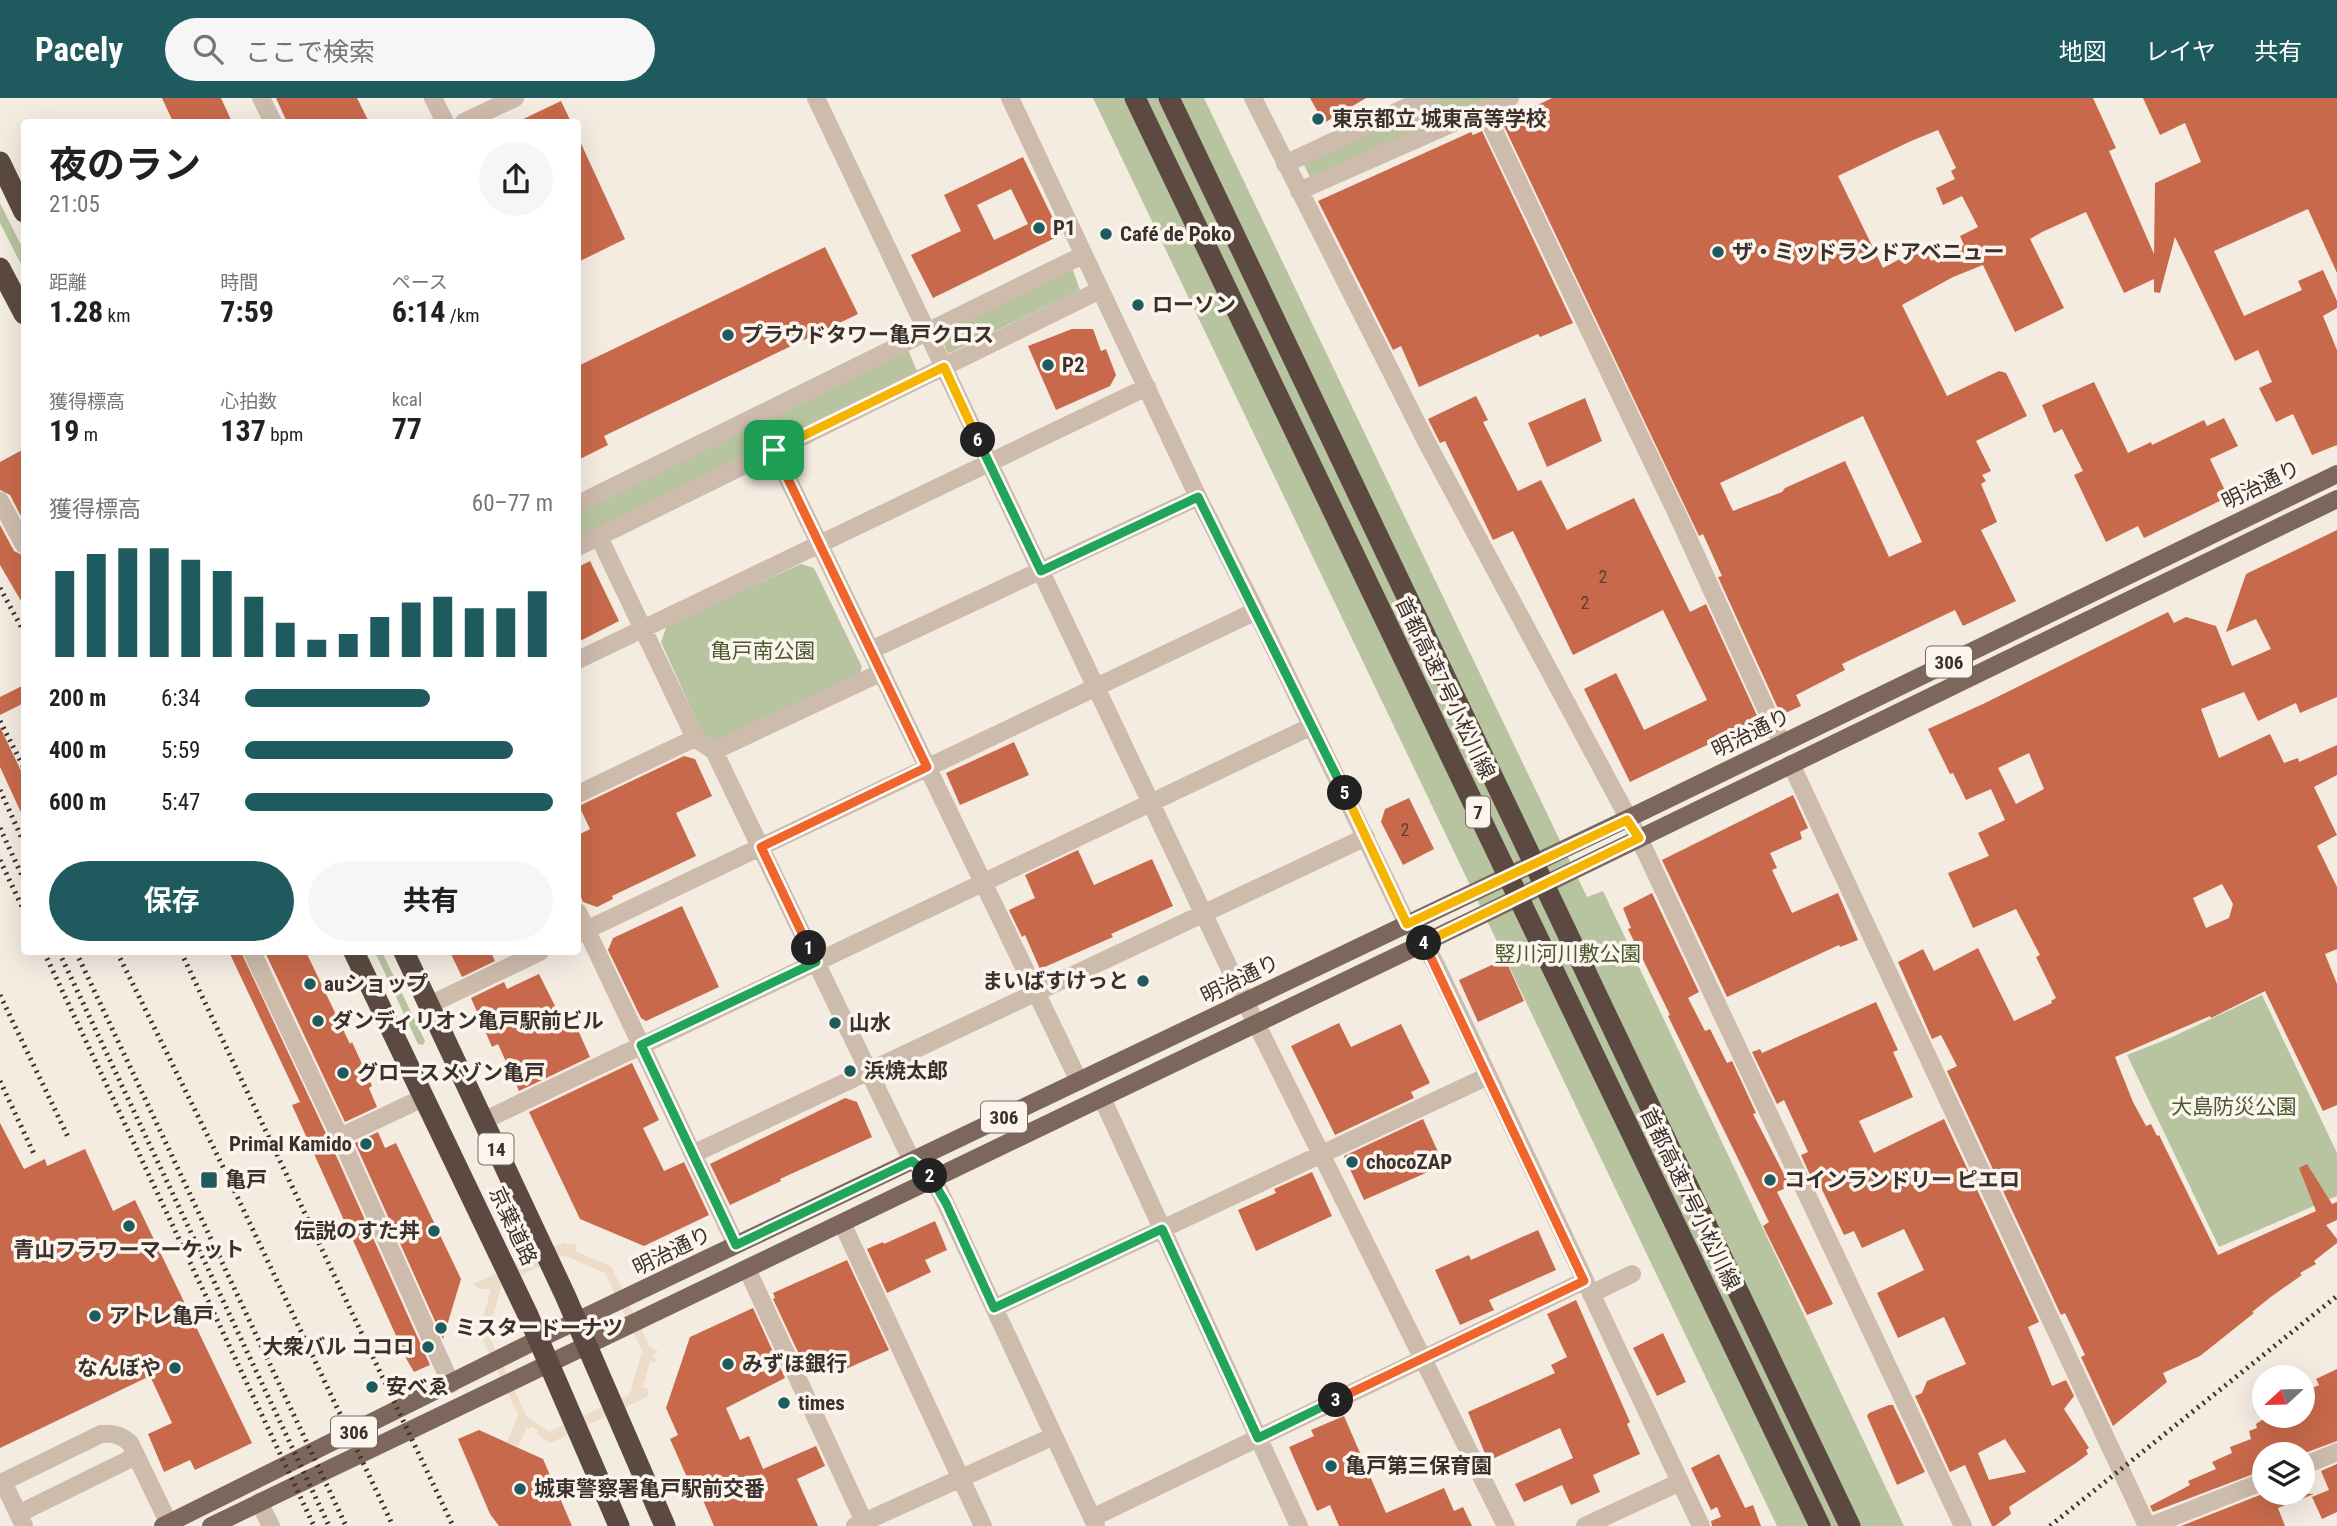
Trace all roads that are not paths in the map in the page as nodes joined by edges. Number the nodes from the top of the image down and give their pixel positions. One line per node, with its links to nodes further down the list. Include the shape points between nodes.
1 (261, 98): 12 (street)
2 (433, 98): 13 (street)
3 (515, 98): 14 (street)
4 (816, 98): 23 (street)
5 (1010, 98): 19 (street)
6 (1135, 98): 118 (highway, 首都高速7号小松川線 / 7, bridge)
7 (1169, 98): 119 (highway, 首都高速7号小松川線 / 7, bridge)
8 (1253, 98): 16 (street)
9 (1426, 98): 16 (street)
10 (1510, 98): 11 (street)
11 (1484, 110): 17 (street); 46 (street)
12 (272, 119)
13 (444, 119)
14 (470, 119)
15 (0, 162): 18 (highway)
16 (1285, 164): 17 (street)
17 (1299, 191): 52 (street)
18 (21, 206)
19 (1083, 255): 21 (street); 23 (street)
20 (0, 268): 22 (highway)
21 (1100, 290): 24 (street); 25 (street)
22 (21, 308)
23 (927, 332): 24 (street); 32 (street)
24 (944, 367): 26 (street); 27 (street)
25 (1147, 387): 27 (street); 29 (street)
26 (774, 450): 33 (street); 35 (street)
27 (989, 463): 35 (street); 37 (street)
28 (2337, 474): 46 (main road, 明治通り / 306)
29 (1198, 497): 37 (street); 38 (street)
30 (2337, 499): 48 (main road, 306)
31 (0, 501): 34 (street)
32 (581, 503)
33 (599, 537): 36 (street); 39 (street)
34 (21, 540)
35 (819, 544): 39 (street); 40 (street)
36 (581, 546)
37 (1041, 571): 40 (street); 43 (street)
38 (1256, 611): 43 (street); 44 (street)
39 (644, 628): 41 (street); 45 (street)
40 (871, 650): 42 (street)
41 (581, 659)
42 (881, 672): 47 (street); 49 (street)
43 (1096, 687): 49 (street); 51 (street)
44 (1312, 726): 51 (street); 53 (street)
45 (695, 738): 47 (street); 50 (street)
46 (1782, 744): 52 (main road, 明治通り / 306)
47 (715, 751): 55 (street)
48 (1791, 764): 54 (main road, 306); 121 (street)
49 (927, 767): 55 (street); 56 (street)
50 (581, 793)
51 (1150, 803): 56 (street); 57 (street)
52 (1627, 820): 54 (street); 58 (main road, 明治通り / 306, bridge)
53 (1366, 837): 57 (street); 58 (street)
54 (1639, 838): 60 (main road, 306, bridge); 120 (street)
55 (761, 847): 59 (street); 65 (street)
56 (983, 882): 65 (street); 66 (street)
57 (1203, 914): 66 (street); 67 (street)
58 (1407, 924): 60 (street); 67 (main road, 明治通り / 306)
59 (582, 932): 70 (street)
60 (1424, 943): 69 (main road, 306); 72 (street)
61 (253, 955): 77 (street)
62 (355, 955): 74 (highway, 京葉道路 / 14)
63 (405, 955): 68 (highway, 京葉道路 / 14)
64 (534, 955): 68 (street)
65 (816, 962): 70 (street); 71 (street)
66 (1036, 992): 71 (street); 73 (street)
67 (1245, 1002): 69 (street); 73 (main road, 明治通り / 306)
68 (429, 1005): 76 (highway, 京葉道路 / 14)
69 (1256, 1024): 75 (main road, 306); 79 (street)
70 (641, 1045): 76 (street); 78 (street)
71 (868, 1071): 78 (street); 80 (street)
72 (1488, 1076): 79 (street); 87 (street)
73 (1079, 1081): 80 (main road, 明治通り / 306)
74 (425, 1097): 77 (street); 90 (highway, 京葉道路 / 14)
75 (1102, 1098): 81 (main road, 306); 83 (street)
76 (483, 1121): 89 (highway, 京葉道路 / 14)
77 (340, 1137): 94 (street)
78 (693, 1154): 84 (street)
79 (1321, 1154): 83 (street); 92 (street)
80 (912, 1161): 81 (street); 84 (main road, 明治通り / 306)
81 (934, 1179): 82 (main road, 306); 88 (street)
82 (842, 1223): 85 (main road, 306); 100 (street)
83 (1162, 1229): 88 (street); 96 (street)
84 (736, 1245): 89 (main road, 明治通り / 306)
85 (747, 1269): 91 (main road, 306); 108 (street)
86 (1632, 1273): 87 (street)
87 (1588, 1287): 92 (street); 102 (street)
88 (994, 1308): 95 (street)
89 (576, 1322): 90 (main road, 明治通り / 306); 91 (highway, 京葉道路 / 14)
90 (539, 1339): 93 (highway, 京葉道路 / 14); 94 (main road, 明治通り / 306)
91 (587, 1346): 93 (main road, 306); 112 (highway, 京葉道路 / 14)
92 (1423, 1359): 96 (street); 115 (street)
93 (550, 1364): 104 (main road, 306); 111 (highway, 京葉道路 / 14)
94 (451, 1384): 107 (main road, 明治通り / 306)
95 (1054, 1436): 100 (street); 106 (street)
96 (1258, 1438): 106 (street); 114 (street)
97 (2337, 1452): 99 (street)
98 (136, 1456): 101 (street, via 122,1435 102,1434); 105 (street); 107 (street)
99 (2315, 1461)
100 (961, 1478): 108 (street); 113 (street)
101 (1, 1479): 105 (street)
102 (1680, 1482): 116 (street); 117 (street)
103 (2252, 1486): 121 (street)
104 (259, 1502): 109 (main road, 306); 110 (street)
105 (21, 1520)
106 (1094, 1522)
107 (167, 1525)
108 (862, 1525)
109 (211, 1526)
110 (271, 1526)
111 (619, 1526)
112 (665, 1526)
113 (983, 1526)
114 (1299, 1526)
115 (1506, 1526)
116 (1585, 1526)
117 (1701, 1526)
118 (1820, 1526)
119 (1850, 1526)
120 (1963, 1526)
121 (2148, 1526)

